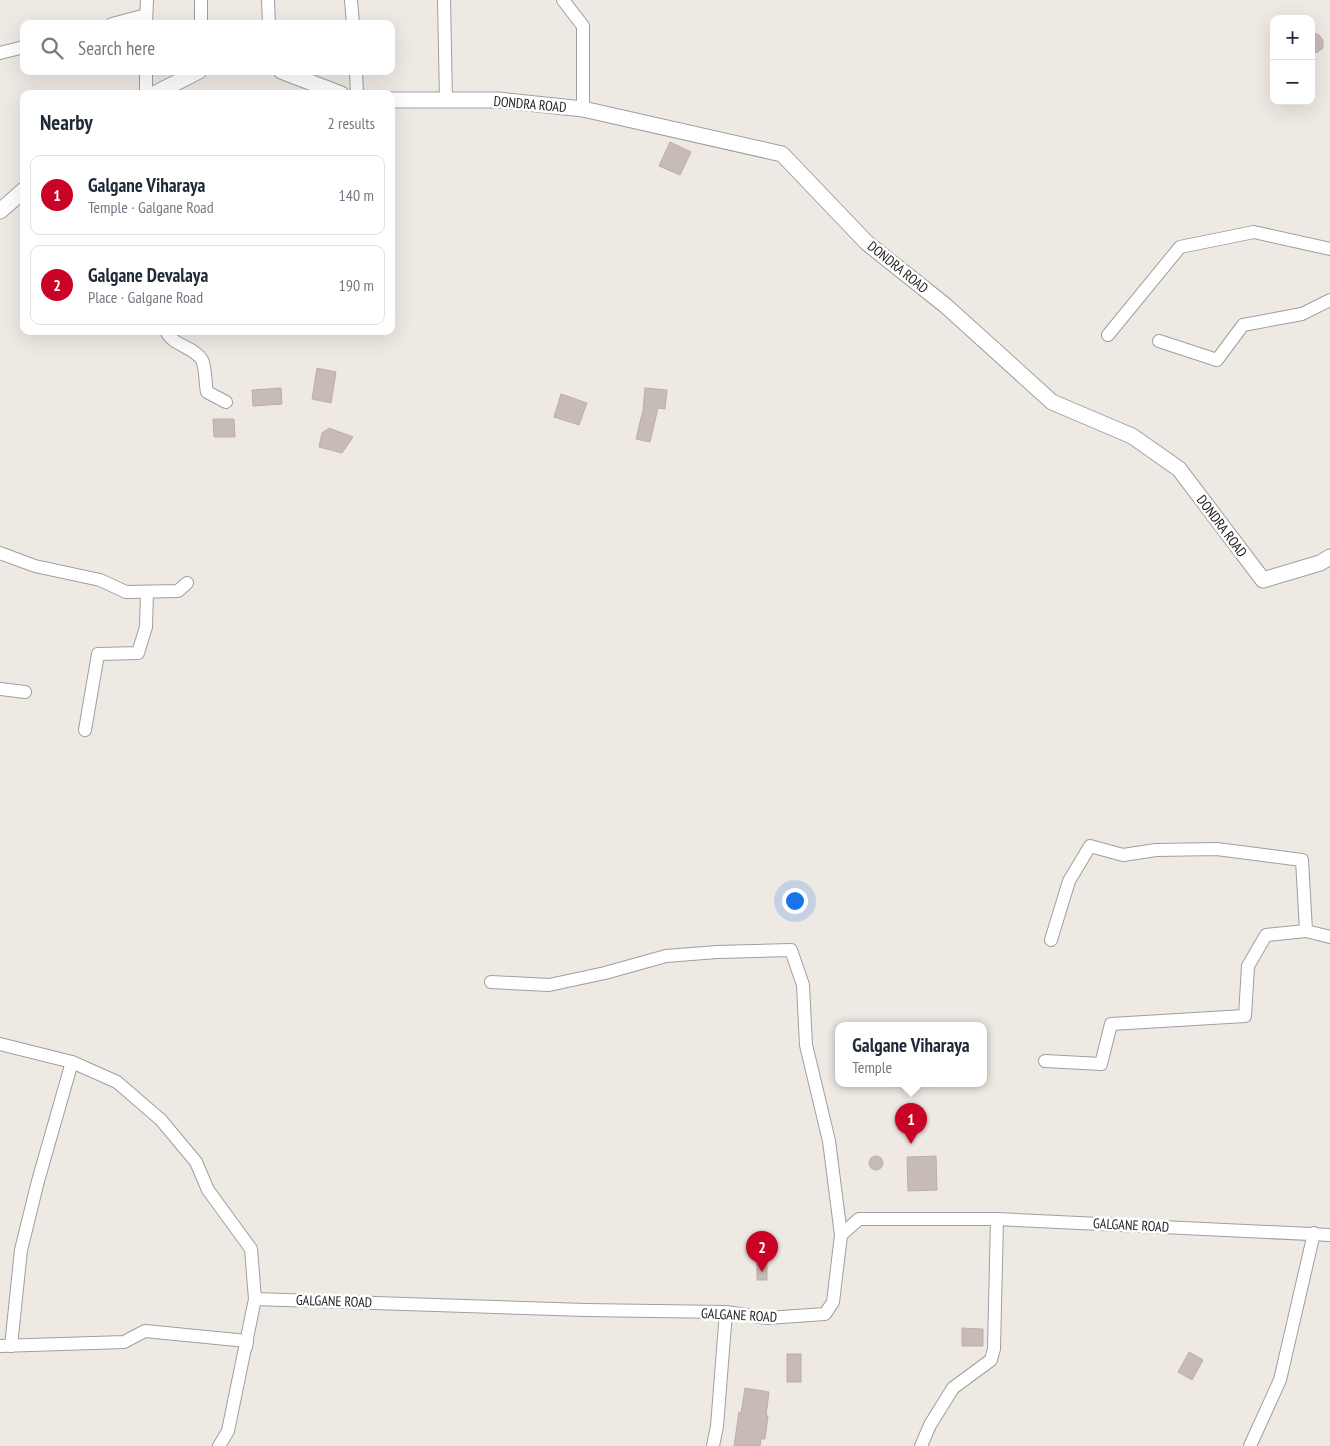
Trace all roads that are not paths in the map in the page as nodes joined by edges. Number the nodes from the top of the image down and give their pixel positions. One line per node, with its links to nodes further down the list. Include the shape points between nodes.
1 (147, 0): 7 (street)
2 (202, 0): 8 (street)
3 (268, 0): 9 (street)
4 (352, 0): 10 (street)
5 (444, 0): 22 (street)
6 (563, 0): 23 (street, via 583,26)
7 (146, 19)
8 (201, 20)
9 (268, 20)
10 (353, 20)
11 (20, 48): 12 (street)
12 (0, 53)
13 (146, 75): 17 (street)
14 (193, 75): 18 (street)
15 (291, 75): 19 (street)
16 (356, 75): 20 (street)
17 (146, 90)
18 (169, 90)
19 (331, 90)
20 (357, 90)
21 (395, 100): 22 (street, DONDRA ROAD)
22 (446, 100): 23 (street, DONDRA ROAD, via 499,100)
23 (583, 109): 33 (street, DONDRA ROAD, via 782,154 867,243 946,306 1052,402 1132,436 1179,469 1263,580)
24 (20, 194): 25 (street)
25 (0, 211)
26 (1330, 249): 29 (street, via 1254,232 1180,247)
27 (1330, 300): 30 (street, via 1302,314 1244,325 1218,360)
28 (168, 335): 31 (street, via 194,351 203,362 206,392)
29 (1108, 335)
30 (1159, 341)
31 (226, 402)
32 (0, 553): 35 (street, via 35,566 100,580 126,592)
33 (1330, 557)
34 (188, 583): 35 (street, via 178,591)
35 (147, 592): 38 (street, via 146,626 138,653 98,654)
36 (0, 689): 37 (street)
37 (25, 692)
38 (85, 730)
39 (1306, 931): 40 (street); 41 (street, via 1302,860 1217,849 1156,850 1123,855 1090,846 1069,881); 44 (street, via 1266,935 1248,966 1245,1016 1111,1024 1101,1064)
40 (1330, 937)
41 (1051, 940)
42 (491, 982): 48 (street, via 550,985 666,956 791,950 803,985 806,1045 829,1141)
43 (0, 1044): 45 (street)
44 (1045, 1061)
45 (72, 1062): 50 (street, via 117,1082 161,1120 196,1162 208,1190 250,1250); 53 (street, via 21,1250)
46 (997, 1219): 47 (street, GALGANE ROAD); 48 (street, GALGANE ROAD, via 859,1219); 56 (street, via 994,1349 991,1360 953,1388)
47 (1314, 1233): 49 (street, GALGANE ROAD); 57 (street, via 1280,1380)
48 (841, 1235): 51 (street, GALGANE ROAD, via 834,1302 825,1314 767,1318)
49 (1330, 1235)
50 (255, 1299): 51 (street, GALGANE ROAD); 52 (street)
51 (726, 1312): 55 (street)
52 (247, 1341): 53 (street, via 145,1332 124,1342); 54 (street, via 231,1425)
53 (5, 1346)
54 (220, 1446)
55 (713, 1446)
56 (921, 1446)
57 (1250, 1446)

